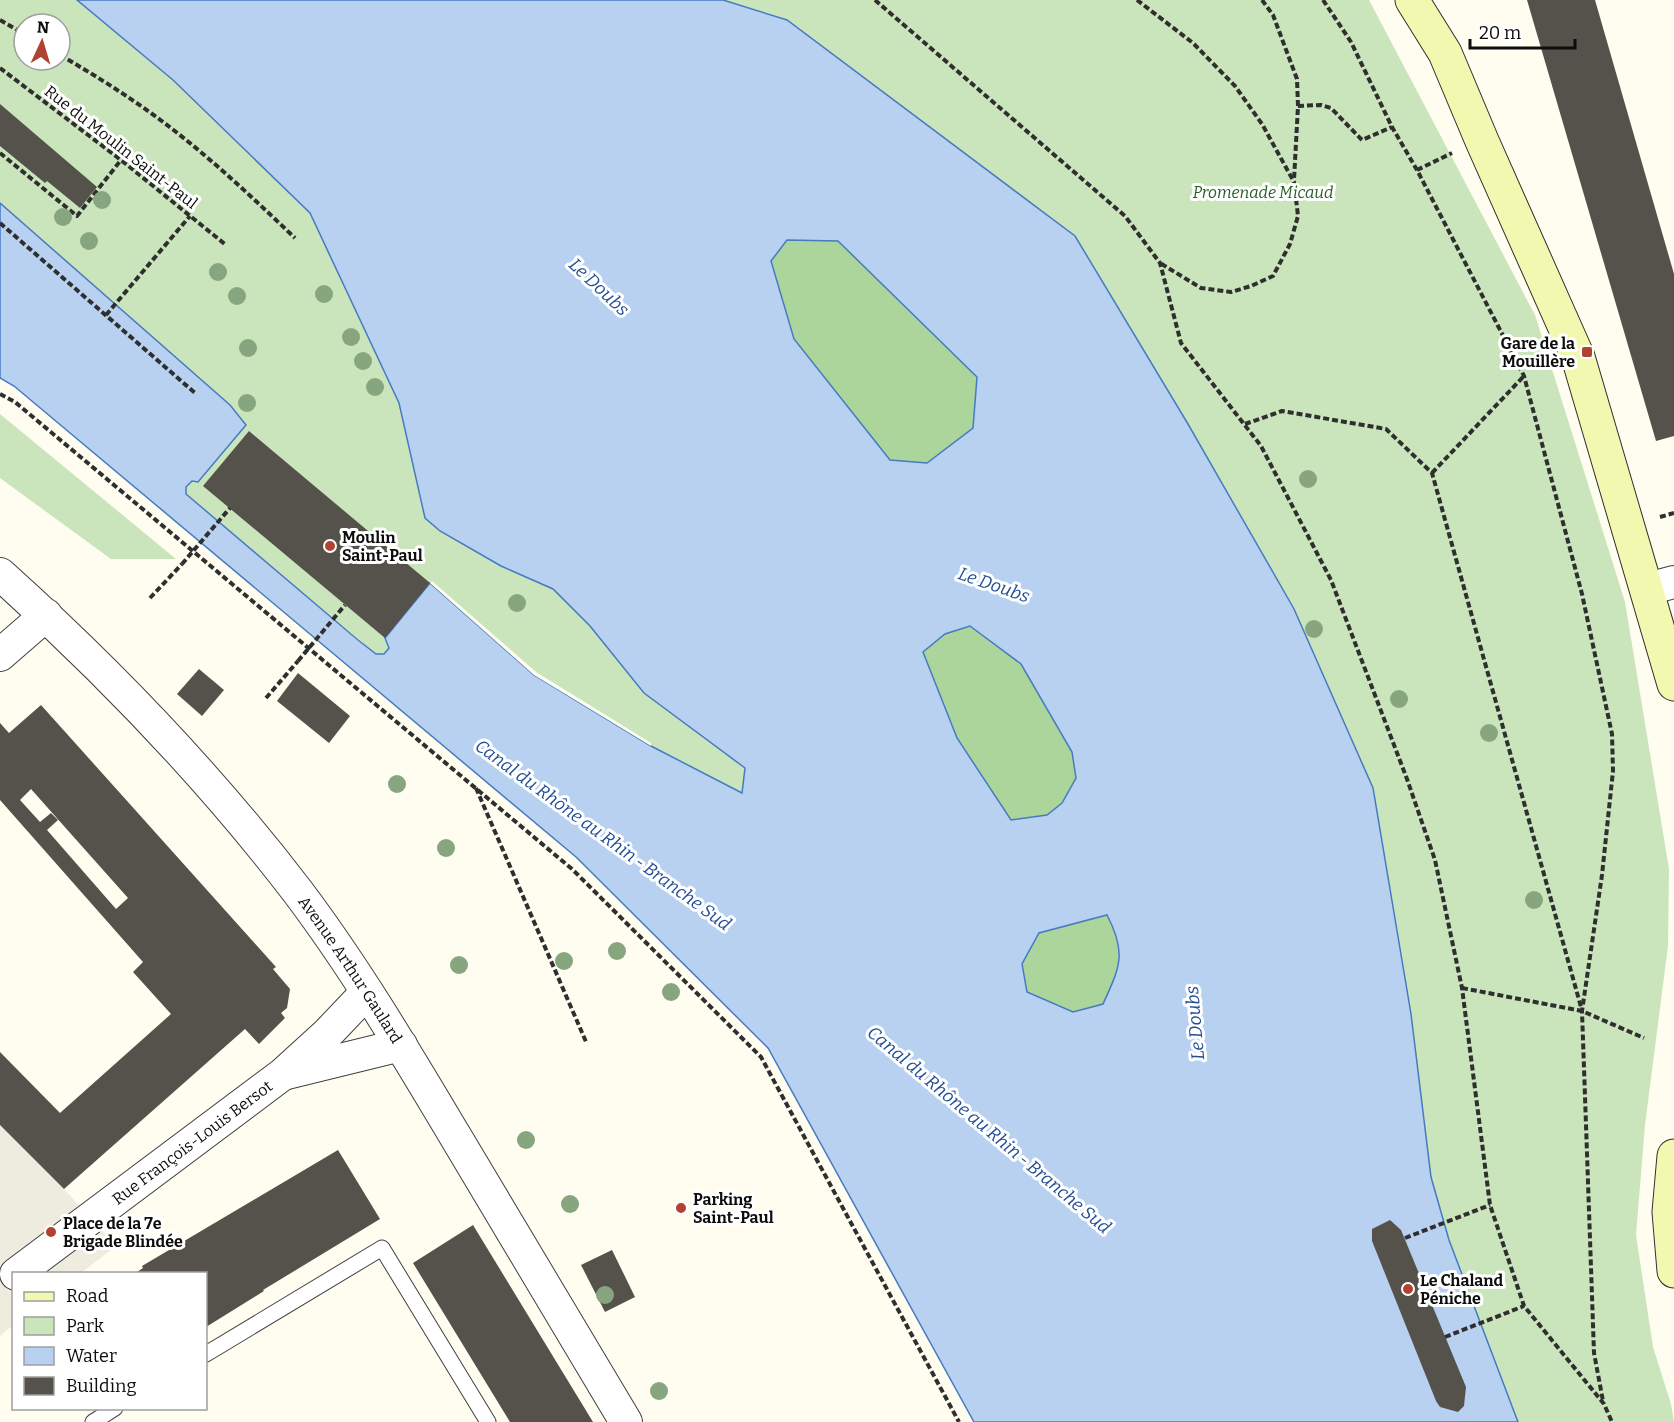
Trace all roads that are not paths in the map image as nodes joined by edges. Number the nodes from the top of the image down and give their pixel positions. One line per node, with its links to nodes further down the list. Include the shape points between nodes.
1 (1412, 0): 3 (main road, via 1446,53 1578,357)
2 (0, 574): 5 (street, Avenue Arthur Gaulard)
3 (1661, 585): 7 (main road)
4 (0, 598): 5 (lane)
5 (40, 610): 6 (street); 8 (street, Avenue Arthur Gaulard, via 203,776 299,893)
6 (0, 655)
7 (1674, 684)
8 (367, 992): 9 (street, Avenue Arthur Gaulard); 10 (street, Rue François-Louis Bersot)
9 (401, 1045): 10 (street, Rue François-Louis Bersot); 20 (street, Avenue Arthur Gaulard)
10 (283, 1074): 13 (street, Rue François-Louis Bersot)
11 (1674, 1156): 12 (main road, via 1669,1212)
12 (1674, 1271)
13 (18, 1272)
14 (12, 1276): 15 (street, Rue François-Louis Bersot)
15 (0, 1286)
16 (207, 1353): 19 (lane, via 382,1248)
17 (112, 1410): 18 (lane)
18 (95, 1421)
19 (488, 1422)
20 (626, 1422)

